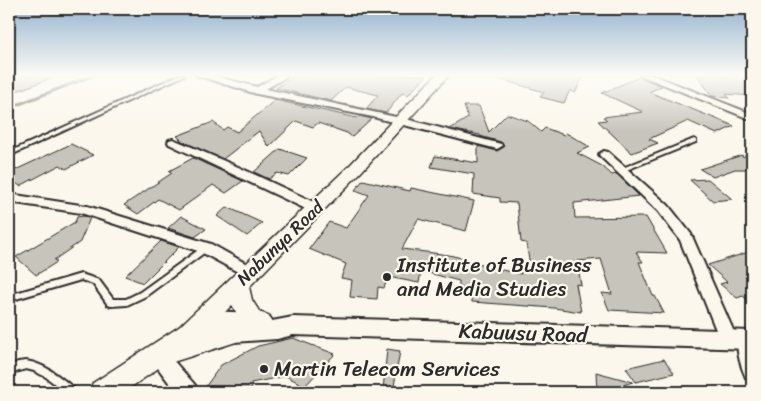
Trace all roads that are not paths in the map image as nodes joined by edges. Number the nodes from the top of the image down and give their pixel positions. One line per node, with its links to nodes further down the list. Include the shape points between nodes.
1 (142, 94): 10 (lane)
2 (270, 94): 6 (street)
3 (425, 94): 6 (main road, Nabunya Road)
4 (693, 94): 5 (street)
5 (752, 117)
6 (399, 120): 9 (street); 14 (main road, Nabunya Road)
7 (694, 141): 12 (lane)
8 (173, 142): 14 (street)
9 (498, 146)
10 (9, 154)
11 (604, 154): 12 (street)
12 (622, 170): 22 (street, via 663,208 686,238)
13 (9, 198): 15 (street, via 82,209)
14 (315, 208): 16 (main road, Nabunya Road)
15 (206, 248): 16 (street); 17 (lane, via 127,302 111,303 96,282 81,277)
16 (244, 277): 18 (main road, via 238,295); 20 (main road, Nabunya Road)
17 (9, 298)
18 (254, 322): 19 (street, Kabuusu Road, via 280,321); 20 (street, Kabuusu Road)
19 (293, 326): 21 (street, Kabuusu Road); 22 (street, Kabuusu Road)
20 (194, 328): 21 (street, Kabuusu Road); 23 (main road, Nabunya Road)
21 (228, 334): 23 (main road)
22 (742, 340): 25 (street)
23 (160, 354): 27 (main road, Nabunya Road); 28 (street)
24 (9, 371): 26 (lane, via 28,363)
25 (752, 372)
26 (72, 392)
27 (102, 392)
28 (188, 392)

